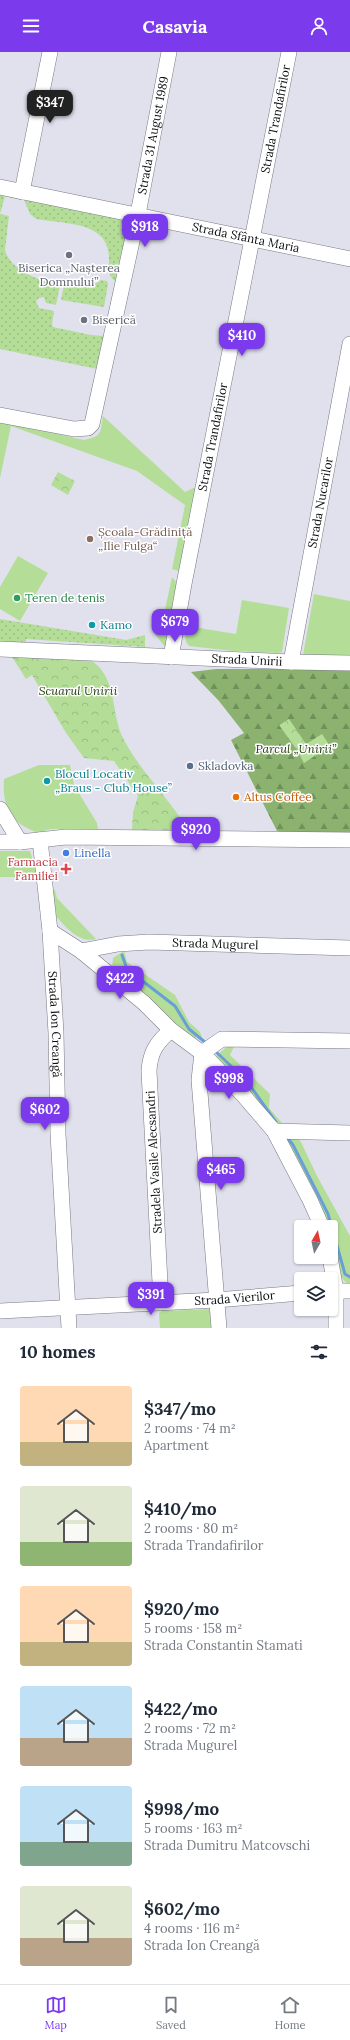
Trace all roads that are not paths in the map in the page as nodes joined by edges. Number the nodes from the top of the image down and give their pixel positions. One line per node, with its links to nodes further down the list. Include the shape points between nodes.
1 (50, 52): 5 (street)
2 (169, 52): 6 (street, Strada 31 August 1989)
3 (289, 52): 7 (street, Strada Trandafirilor)
4 (0, 187): 5 (street, Strada Sfânta Maria)
5 (22, 192): 6 (street, Strada Sfânta Maria)
6 (138, 214): 7 (street, Strada Sfânta Maria); 10 (street, Strada 31 August 1989, via 95,418 88,428 74,429)
7 (252, 238): 8 (street, Strada Sfânta Maria); 12 (street, Strada Trandafirilor)
8 (350, 259)
9 (350, 344): 13 (street, Strada Nucarilor)
10 (0, 415)
11 (0, 649): 12 (street, Strada Unirii)
12 (172, 657): 13 (street, Strada Unirii)
13 (291, 662): 14 (street, Strada Unirii)
14 (350, 663)
15 (0, 809): 19 (street)
16 (40, 840): 17 (street, via 66,837); 19 (street); 20 (street, Strada Ion Creangă)
17 (350, 840)
18 (0, 842): 19 (street)
19 (20, 842)
20 (50, 931): 22 (street); 34 (street, Strada Ion Creangă)
21 (350, 948): 22 (street, Strada Mugurel, via 149,942 118,944)
22 (81, 951): 23 (street, via 144,1003)
23 (172, 1030): 25 (street); 33 (street, Stradela Vasile Alecsandri, via 160,1039 154,1048 149,1071)
24 (350, 1041): 25 (street, via 222,1039)
25 (202, 1053): 26 (street); 32 (street, via 199,1080)
26 (274, 1131): 27 (street); 28 (street)
27 (350, 1133)
28 (319, 1220)
29 (332, 1264): 30 (street)
30 (339, 1291): 38 (street)
31 (294, 1294): 32 (street, Strada Vierilor)
32 (216, 1300): 33 (street, Strada Vierilor); 37 (street)
33 (161, 1302): 34 (street, Strada Vierilor)
34 (68, 1307): 35 (street, Strada Vierilor); 36 (street, Strada Ion Creangă)
35 (0, 1311)
36 (69, 1328)
37 (219, 1328)
38 (336, 1328)

